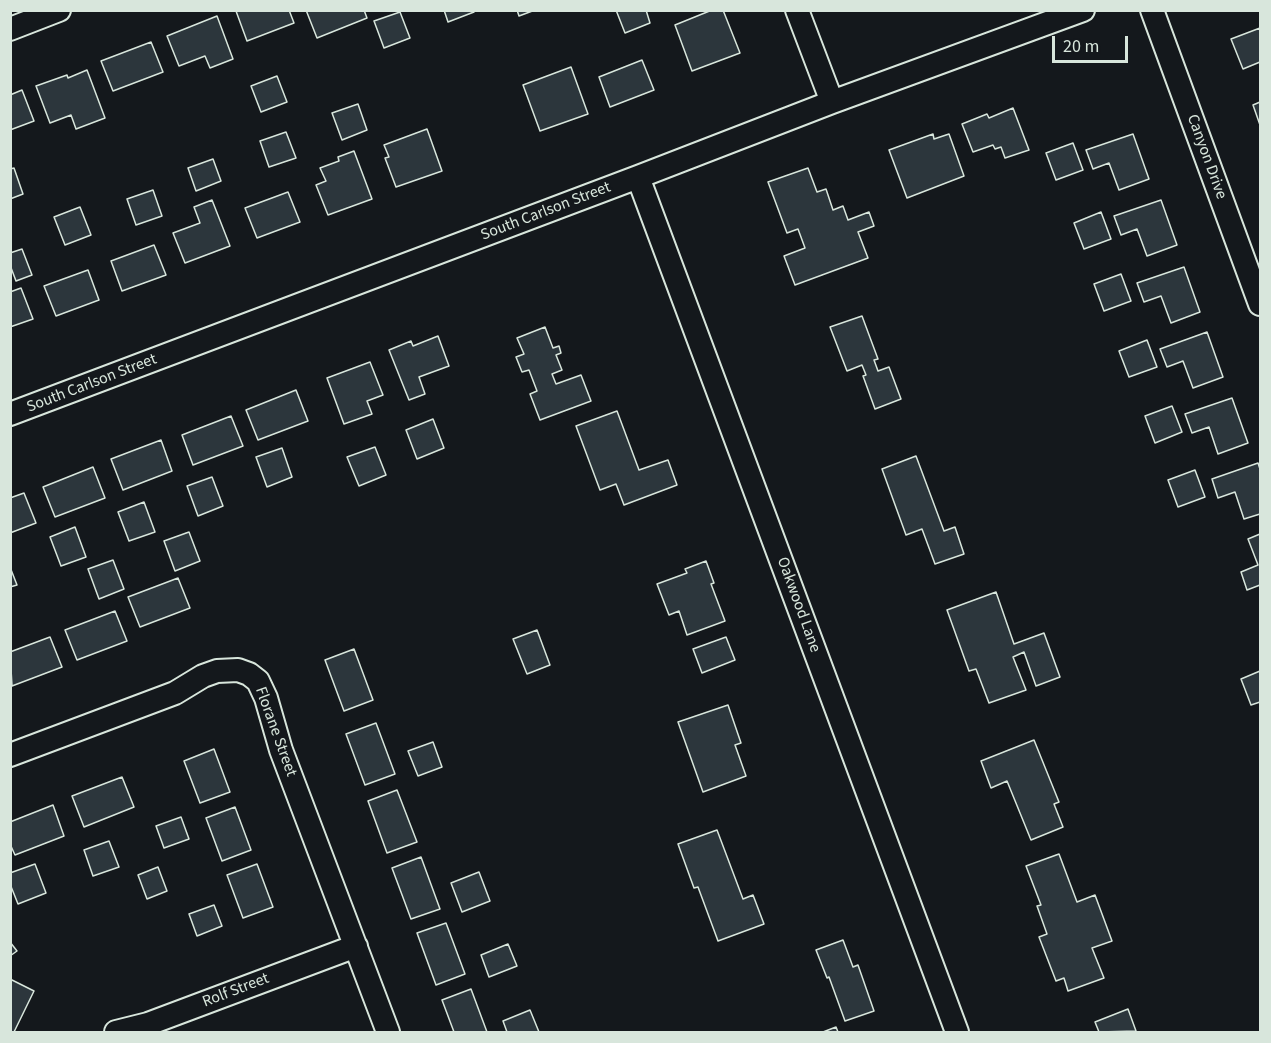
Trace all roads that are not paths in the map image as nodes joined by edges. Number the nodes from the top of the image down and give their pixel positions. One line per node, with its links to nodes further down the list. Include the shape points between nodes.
1 (59, 10): 5 (street)
2 (797, 10): 6 (street)
3 (1083, 10): 6 (street, South Carlson Street)
4 (1152, 10): 8 (street, Canyon Drive)
5 (10, 28)
6 (832, 102): 7 (street, South Carlson Street)
7 (638, 177): 9 (street, South Carlson Street); 14 (street, Oakwood Lane)
8 (1260, 304)
9 (10, 414)
10 (10, 755): 11 (street, Florane Street, via 175,693 210,674 229,669 249,674 258,681 266,698 281,750)
11 (356, 946): 12 (street, Rolf Street, via 148,1024); 13 (street, Florane Street)
12 (116, 1032)
13 (388, 1032)
14 (957, 1032)

